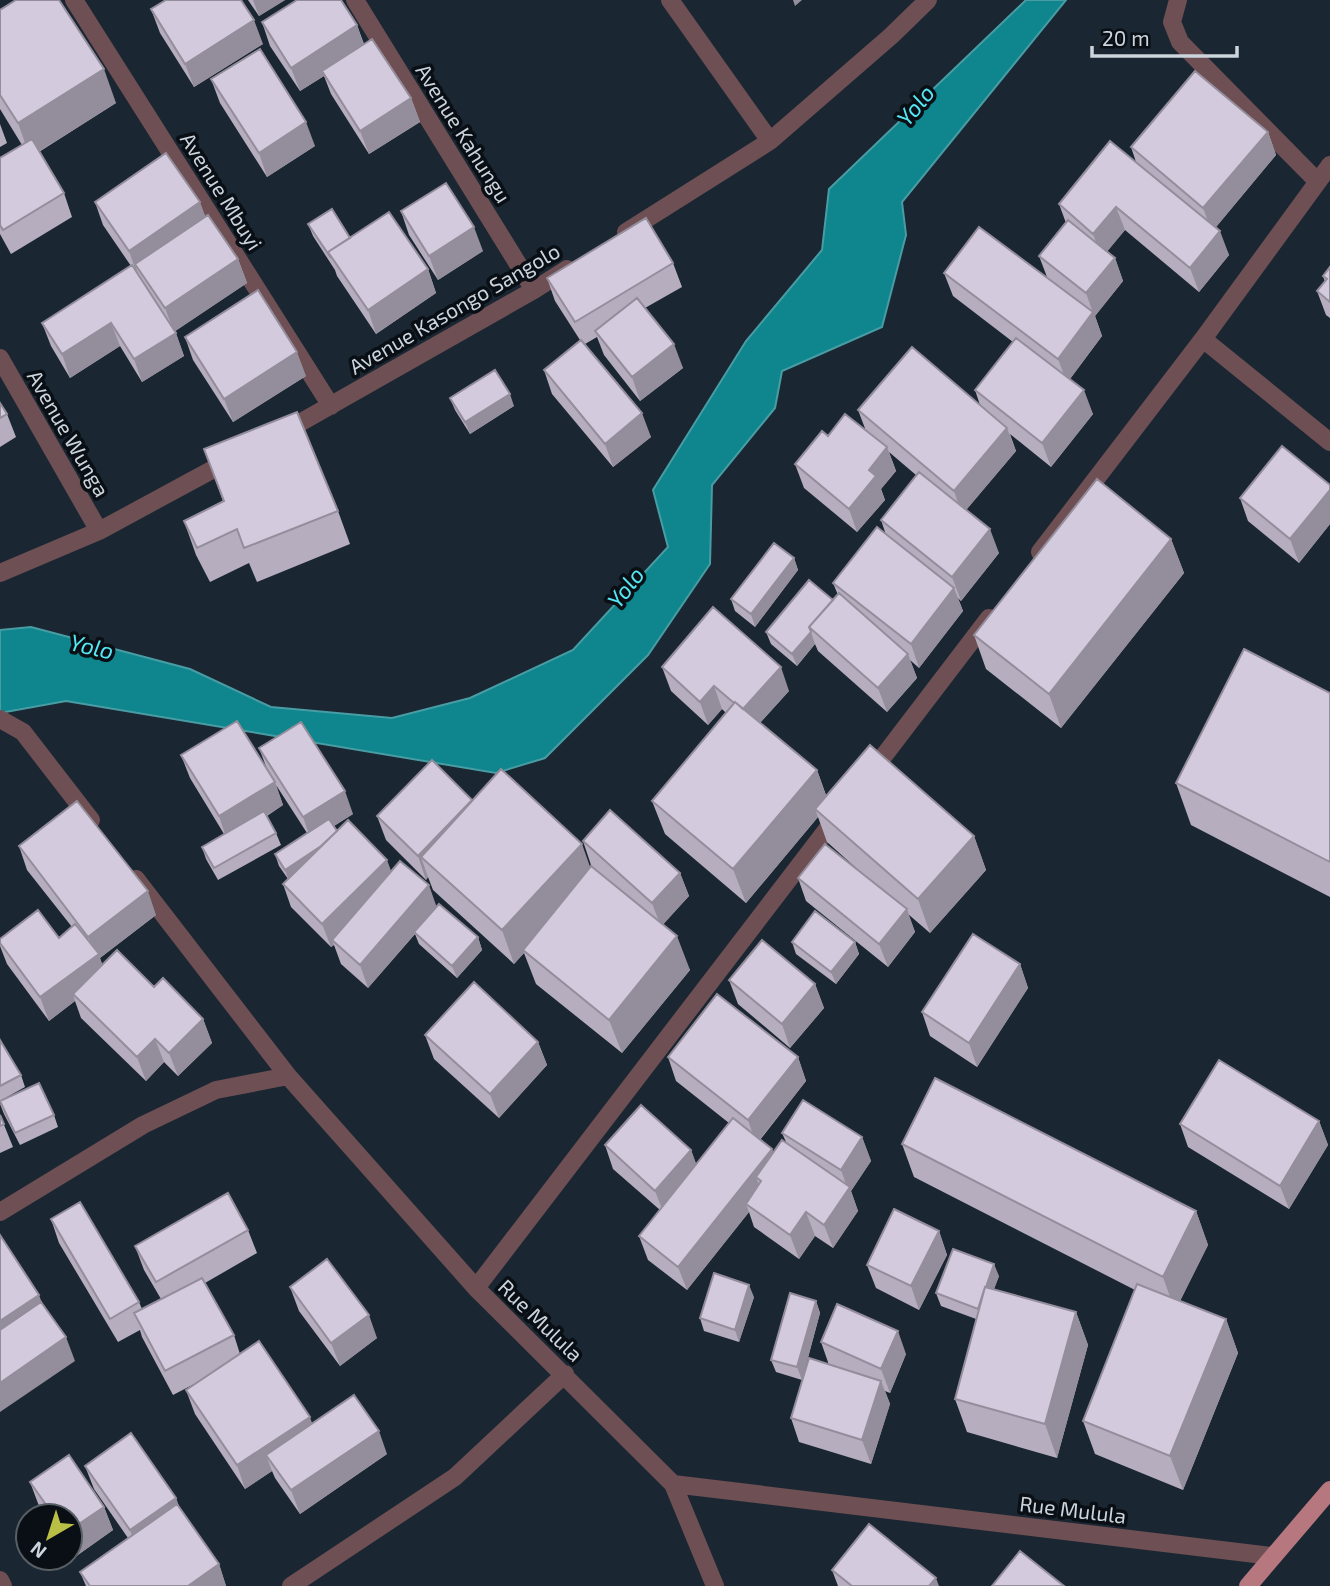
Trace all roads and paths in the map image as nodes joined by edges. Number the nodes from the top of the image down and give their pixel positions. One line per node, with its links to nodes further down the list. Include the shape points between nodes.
1 (74, 0): 14 (street, Avenue Mbuyi)
2 (355, 0): 11 (street, Avenue Kahungu)
3 (670, 0): 6 (street)
4 (928, 0): 6 (street)
5 (1178, 0): 8 (street, via 1172,22 1180,42)
6 (770, 141): 9 (street)
7 (1330, 164): 8 (street)
8 (1317, 181): 12 (street)
9 (617, 238)
10 (581, 260): 11 (street, Avenue Kasongo Sangolo)
11 (534, 290): 14 (street, Avenue Kasongo Sangolo)
12 (1203, 340): 16 (street); 19 (street)
13 (0, 358): 18 (street, Avenue Wunga)
14 (331, 406): 15 (street, Avenue Kasongo Sangolo)
15 (270, 439)
16 (1330, 442)
17 (246, 452): 18 (street)
18 (99, 531): 20 (street)
19 (1025, 571)
20 (0, 573)
21 (1000, 604): 27 (street)
22 (0, 719): 23 (street, via 23,732)
23 (106, 839)
24 (122, 861): 25 (street, Rue Mulula)
25 (288, 1076): 26 (street, via 216,1090 143,1125); 27 (street, Rue Mulula)
26 (0, 1212)
27 (476, 1288): 28 (street, Rue Mulula)
28 (565, 1374): 29 (street, Rue Mulula); 34 (street, via 455,1477)
29 (673, 1484): 31 (street, Rue Mulula); 35 (street)
30 (1330, 1490): 31 (main road)
31 (1272, 1556): 36 (main road)
32 (0, 1580): 33 (street)
33 (3, 1586)
34 (291, 1586)
35 (715, 1586)
36 (1248, 1586)

